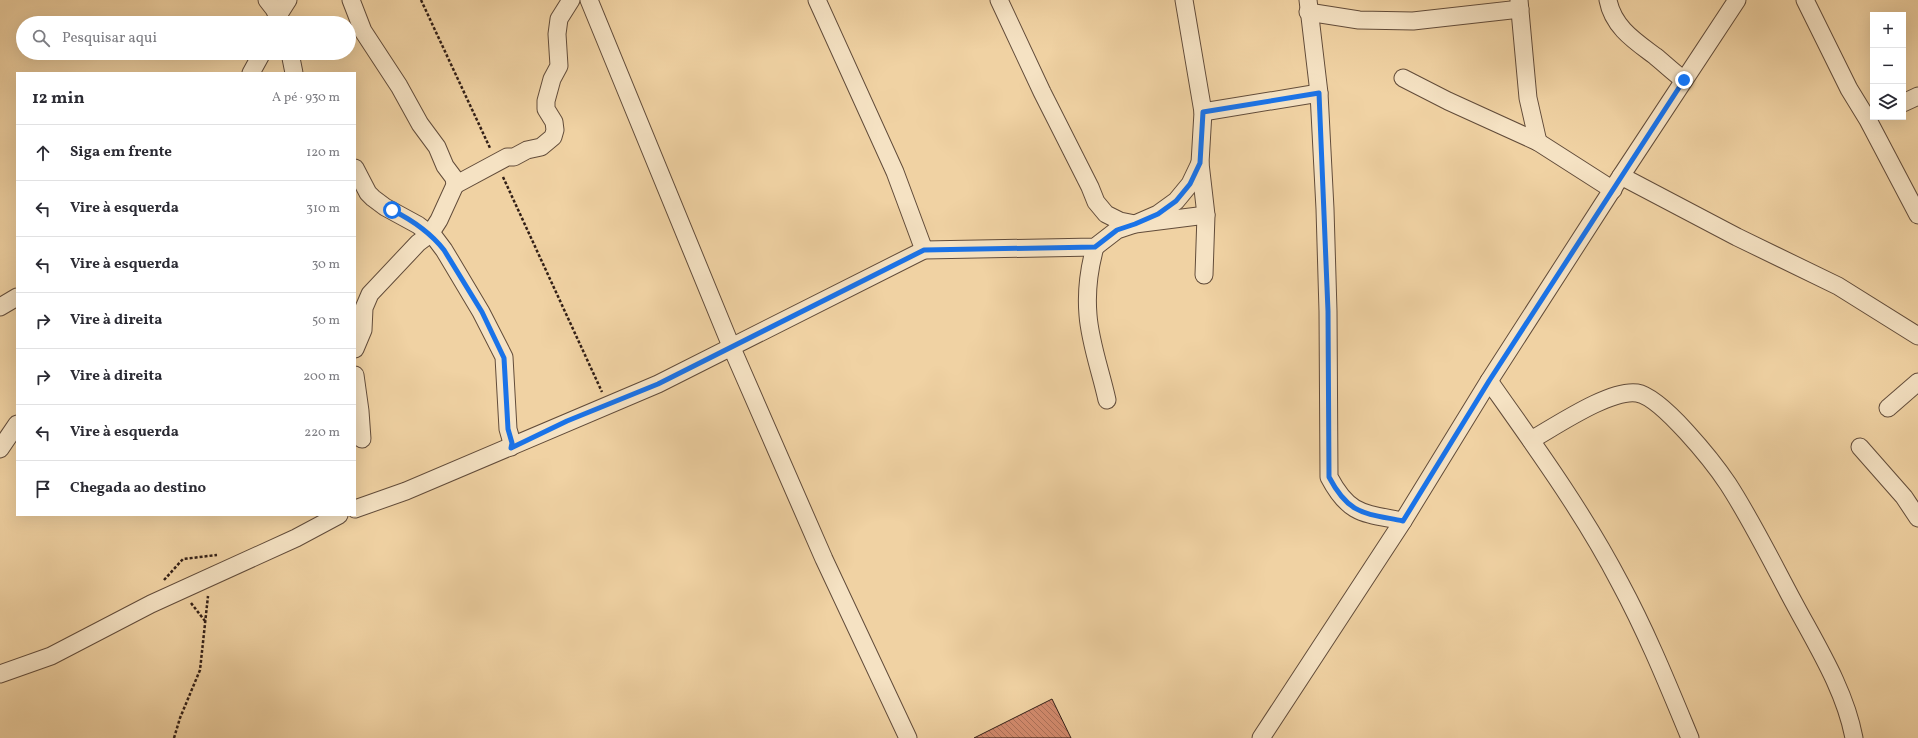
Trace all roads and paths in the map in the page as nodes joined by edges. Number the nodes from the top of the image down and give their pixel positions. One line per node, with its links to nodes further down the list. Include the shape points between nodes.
1 (267, 0): 15 (street)
2 (288, 0): 16 (street)
3 (351, 0): 35 (street, via 363,31 437,147 445,166 454,178)
4 (421, 0): 30 (path)
5 (571, 0): 35 (street, via 559,19 559,66 552,79 546,101 546,109 554,122 553,137 541,147 507,157)
6 (589, 0): 46 (street)
7 (817, 0): 41 (street, via 895,172)
8 (999, 0): 38 (street, via 1096,202 1106,214 1120,221)
9 (1184, 0): 26 (street)
10 (1608, 0): 22 (street, via 1614,16 1630,38)
11 (1805, 0): 27 (street, via 1849,89)
12 (1736, 1): 22 (street)
13 (1519, 4): 14 (street, via 1413,21 1359,20); 29 (street, via 1528,98)
14 (1308, 6): 23 (street)
15 (276, 16)
16 (279, 16)
17 (258, 60): 19 (street)
18 (291, 60): 20 (street)
19 (252, 72)
20 (294, 72)
21 (1403, 78): 29 (street)
22 (1684, 80): 34 (street)
23 (1319, 93): 26 (street); 63 (street, via 1328,311 1329,477 1338,494 1351,507 1367,514)
24 (1918, 96): 25 (street)
25 (1906, 102)
26 (1203, 112): 31 (street)
27 (1870, 117)
28 (1872, 120): 37 (street)
29 (1538, 142): 34 (street)
30 (490, 149)
31 (1200, 163): 36 (street); 38 (street, via 1190,184 1176,201 1158,214)
32 (356, 170): 39 (street, via 373,198)
33 (500, 170): 52 (path)
34 (1617, 183): 45 (street, via 1838,286); 48 (street)
35 (455, 185): 39 (street)
36 (1206, 215): 38 (street); 42 (street)
37 (1918, 215)
38 (1135, 224): 40 (street, via 1117,230)
39 (430, 234): 47 (street, via 418,243 370,294 364,308 363,330); 58 (street, via 436,238 478,306 504,358)
40 (1095, 247): 41 (street); 51 (street, via 1089,272 1088,316)
41 (924, 250): 46 (street)
42 (1204, 275)
43 (16, 298): 44 (street)
44 (0, 307)
45 (1918, 336)
46 (732, 346): 52 (street, via 658,384); 69 (street, via 824,559)
47 (356, 347)
48 (1489, 381): 56 (street); 63 (street)
49 (356, 382): 55 (street)
50 (1918, 382): 53 (street)
51 (1107, 400)
52 (609, 405): 58 (street, via 567,421)
53 (1888, 408)
54 (16, 425): 59 (street)
55 (362, 439)
56 (1531, 440): 71 (street, via 1581,515 1620,582 1655,652); 72 (street, via 1604,399 1622,394 1638,393 1651,399 1669,414 1728,484 1831,672)
57 (1860, 447): 62 (street, via 1904,497)
58 (511, 448): 60 (street)
59 (0, 449)
60 (356, 509)
61 (337, 516): 64 (street, via 296,538)
62 (1918, 518)
63 (1403, 521): 70 (street)
64 (210, 577): 65 (street); 66 (path)
65 (182, 590): 66 (path); 67 (street, via 51,656)
66 (206, 622): 68 (path, via 200,670)
67 (0, 674)
68 (174, 738)
69 (908, 738)
70 (1261, 738)
71 (1690, 738)
72 (1854, 738)

